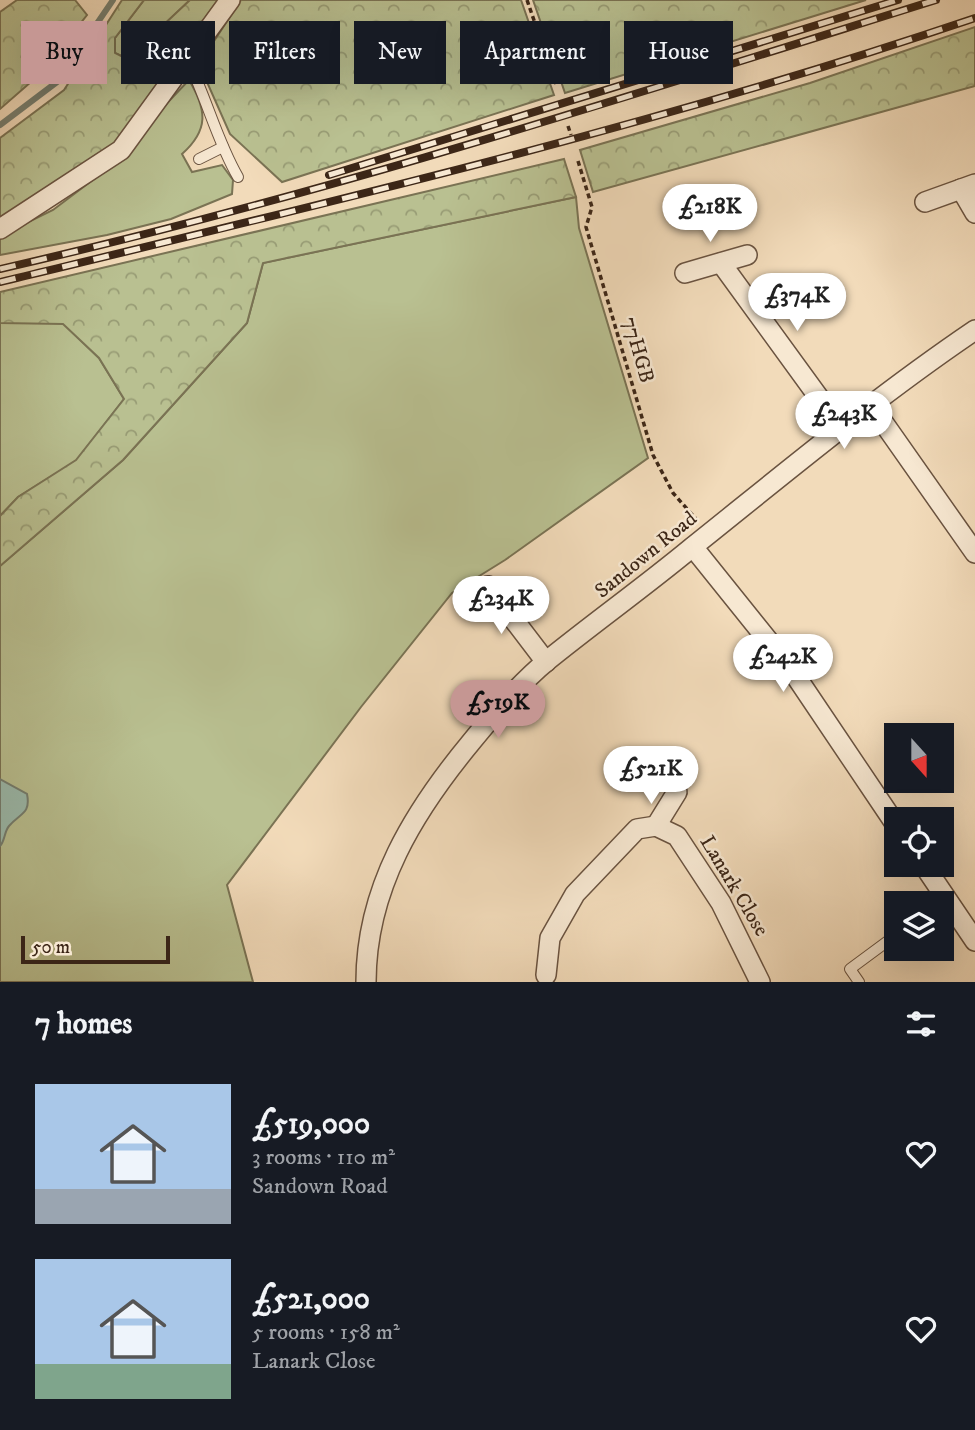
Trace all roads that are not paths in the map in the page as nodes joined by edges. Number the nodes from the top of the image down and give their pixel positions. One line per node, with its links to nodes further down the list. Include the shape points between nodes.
1 (230, 0): 2 (street)
2 (215, 22)
3 (171, 84): 11 (street, via 121,150)
4 (197, 84): 5 (lane)
5 (223, 147): 6 (lane); 7 (lane)
6 (198, 159)
7 (238, 177)
8 (968, 186): 9 (street); 10 (street)
9 (925, 202)
10 (975, 213)
11 (0, 229)
12 (747, 255): 13 (street)
13 (720, 262): 14 (street); 17 (street)
14 (685, 273)
15 (975, 330): 16 (street, Sandown Road)
16 (871, 405): 17 (street, Sandown Road); 19 (street)
17 (841, 428): 18 (street, Sandown Road)
18 (693, 547): 21 (street, Sandown Road); 23 (street, via 791,669)
19 (975, 553)
20 (488, 586): 21 (street)
21 (547, 662): 29 (street, Sandown Road, via 491,718 411,823 373,914)
22 (677, 792): 24 (street)
23 (884, 807)
24 (656, 825): 28 (street, via 637,829 575,894 550,938); 30 (street, Lanark Close, via 677,836 721,903)
25 (954, 915): 26 (street)
26 (975, 942)
27 (884, 944): 31 (lane, via 850,969)
28 (546, 975)
29 (366, 982)
30 (760, 982)
31 (859, 982)

